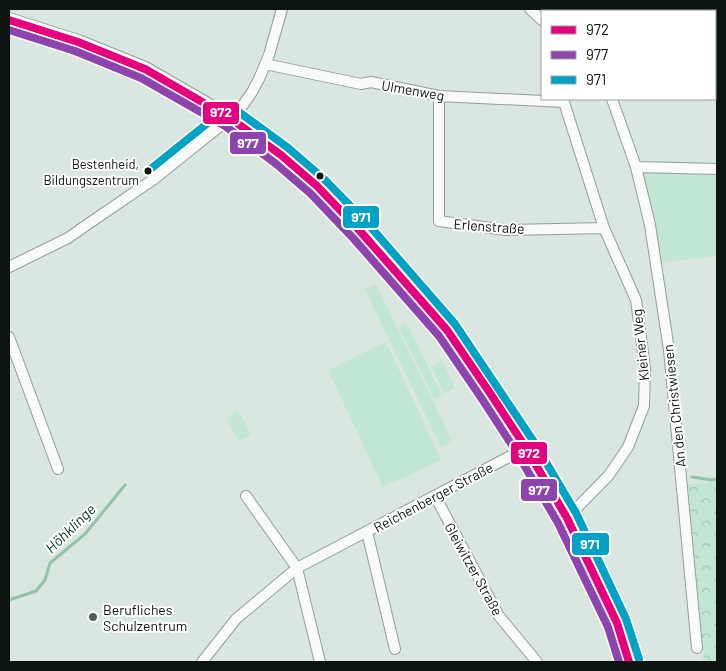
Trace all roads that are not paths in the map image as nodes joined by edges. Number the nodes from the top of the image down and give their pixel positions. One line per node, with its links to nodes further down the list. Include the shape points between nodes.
1 (282, 9): 5 (street)
2 (530, 9): 3 (street)
3 (541, 19)
4 (9, 20): 10 (main road, via 78,42 145,69)
5 (265, 64): 6 (street, Ulmenweg); 10 (street, via 252,92)
6 (439, 96): 7 (street, Ulmenweg); 13 (street, Erlenstraße, via 439,222 506,230)
7 (541, 99)
8 (564, 100): 13 (street, Kleiner Weg)
9 (612, 100): 11 (street, An den Christwiesen)
10 (230, 118): 14 (street, via 154,179 68,238); 16 (main road, via 317,186 360,230 448,330)
11 (636, 167): 12 (street); 23 (street, An den Christwiesen, via 650,225 669,350)
12 (717, 169)
13 (604, 228): 20 (street, Kleiner Weg, via 636,300 646,368 644,406 628,446 609,475)
14 (9, 267)
15 (9, 337): 17 (street)
16 (526, 448): 19 (street, Reichenberger Straße); 20 (main road)
17 (58, 468)
18 (246, 496): 22 (street)
19 (435, 496): 21 (street, Reichenberger Straße); 27 (street, Gleiwitzer Straße, via 499,616)
20 (567, 518): 28 (main road, via 617,623)
21 (367, 532): 22 (street, Reichenberger Straße); 24 (street, Reichenberger Straße)
22 (298, 568): 25 (street, Reichenberger Straße, via 236,619); 26 (street)
23 (697, 648)
24 (395, 649)
25 (202, 662)
26 (320, 662)
27 (537, 662)
28 (629, 662)

